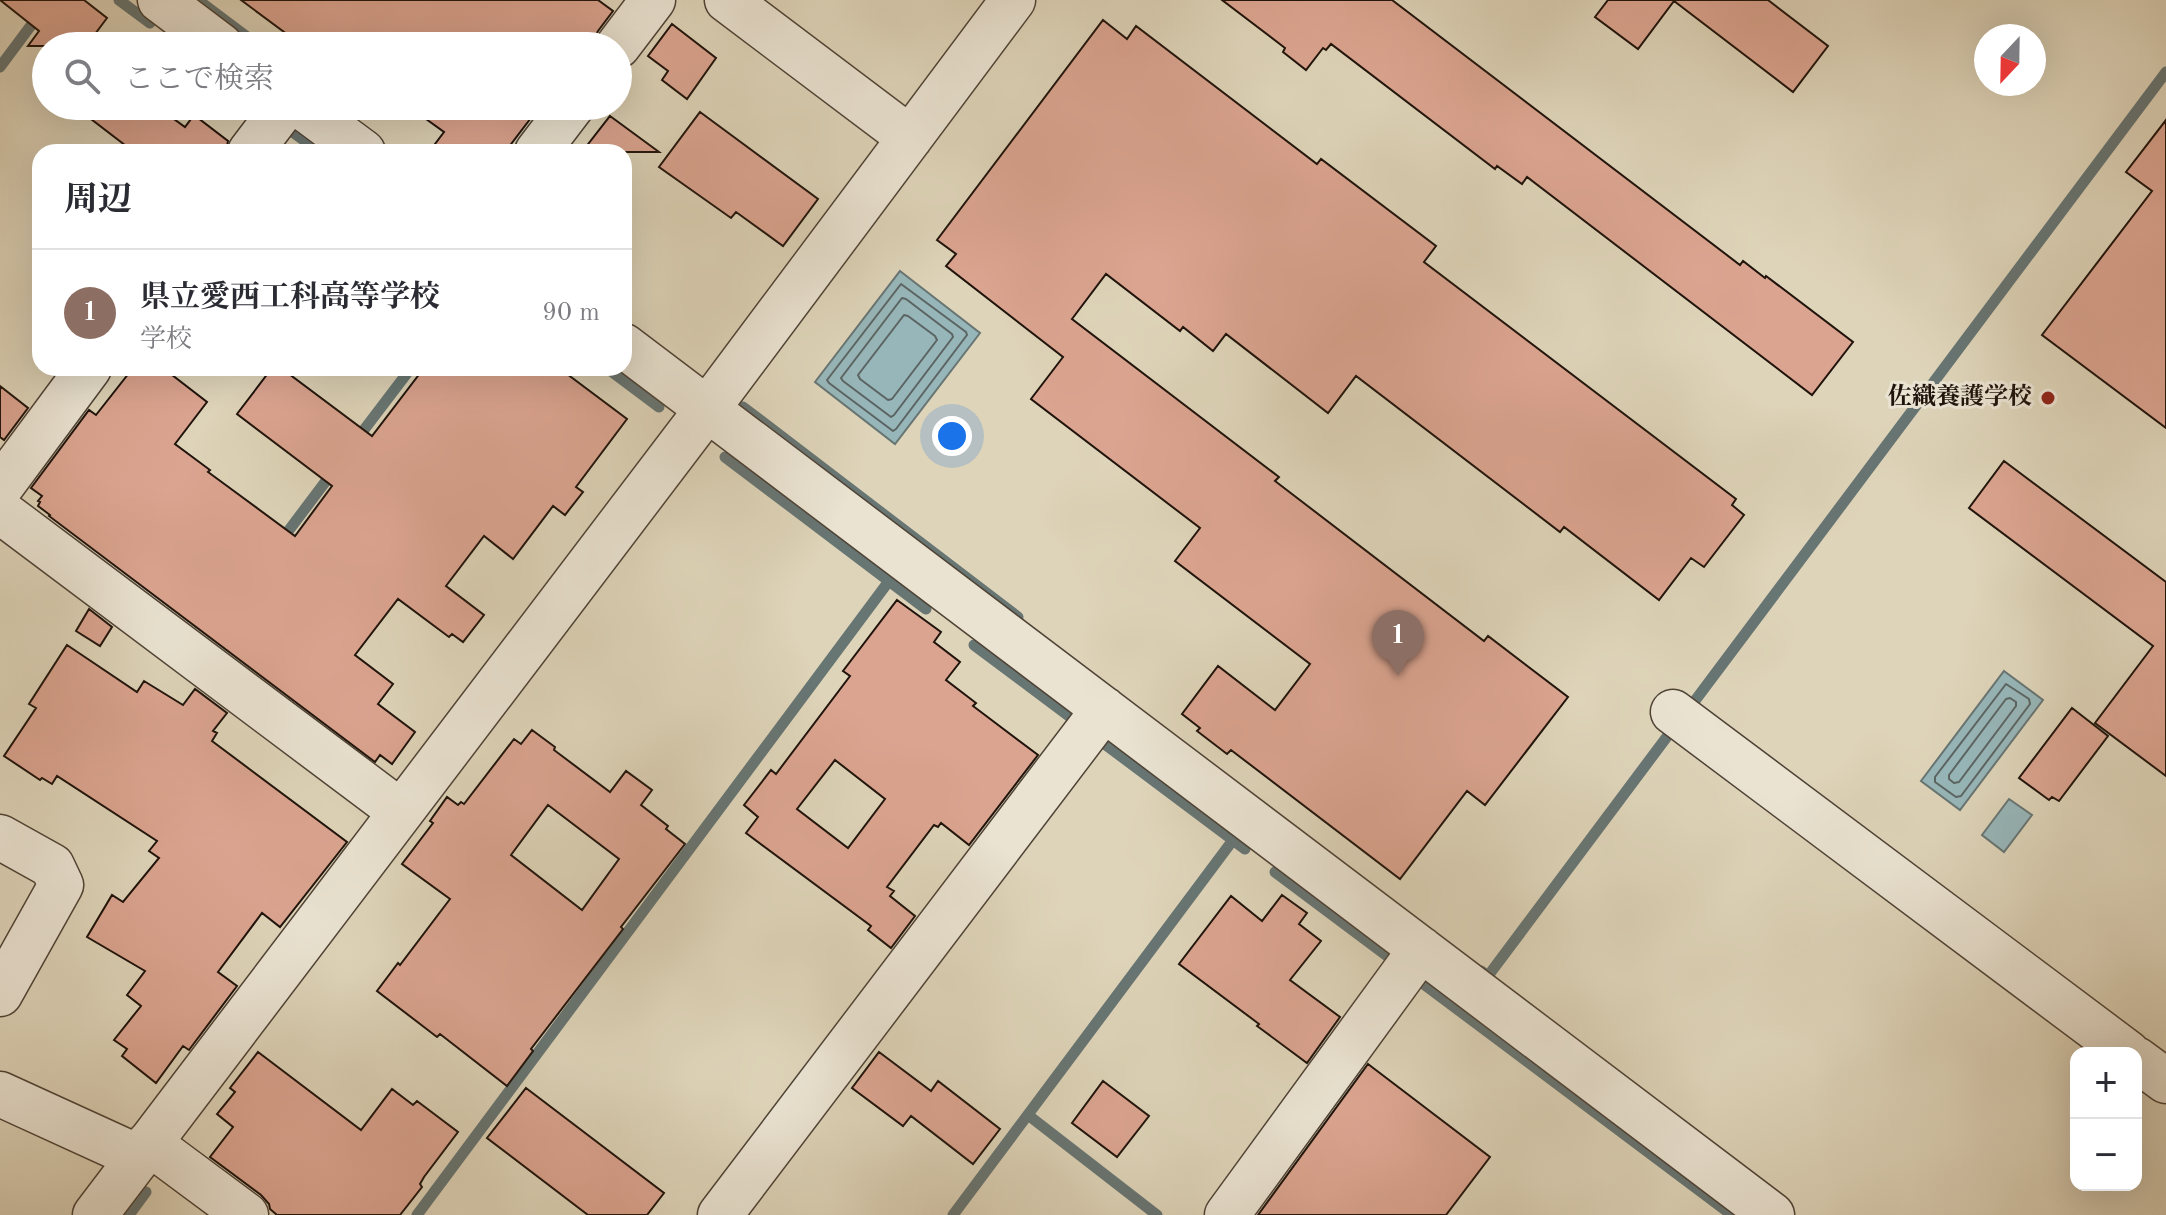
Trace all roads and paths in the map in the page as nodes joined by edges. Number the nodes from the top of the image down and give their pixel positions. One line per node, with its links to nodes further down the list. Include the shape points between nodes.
1 (160, 0): 5 (street)
2 (653, 0): 6 (street)
3 (727, 0): 10 (street)
4 (1013, 0): 10 (street)
5 (202, 32)
6 (629, 32)
7 (274, 120): 11 (street)
8 (320, 120): 12 (street)
9 (561, 120): 13 (street)
10 (910, 138): 16 (street)
11 (256, 144)
12 (352, 144)
13 (543, 144)
14 (632, 352): 16 (street)
15 (83, 376): 17 (street)
16 (708, 408): 19 (street); 21 (street)
17 (0, 488)
18 (0, 511): 21 (street)
19 (1104, 709): 23 (street); 32 (street)
20 (1673, 712): 25 (street)
21 (401, 812): 29 (street)
22 (0, 837): 24 (street, via 52,866 61,885)
23 (1421, 949): 33 (street); 34 (street)
24 (0, 994)
25 (2120, 1047)
26 (2142, 1063): 27 (street)
27 (2166, 1081)
28 (0, 1094): 29 (street)
29 (144, 1150): 30 (street); 31 (street)
30 (95, 1215)
31 (246, 1215)
32 (720, 1215)
33 (1227, 1215)
34 (1772, 1215)

